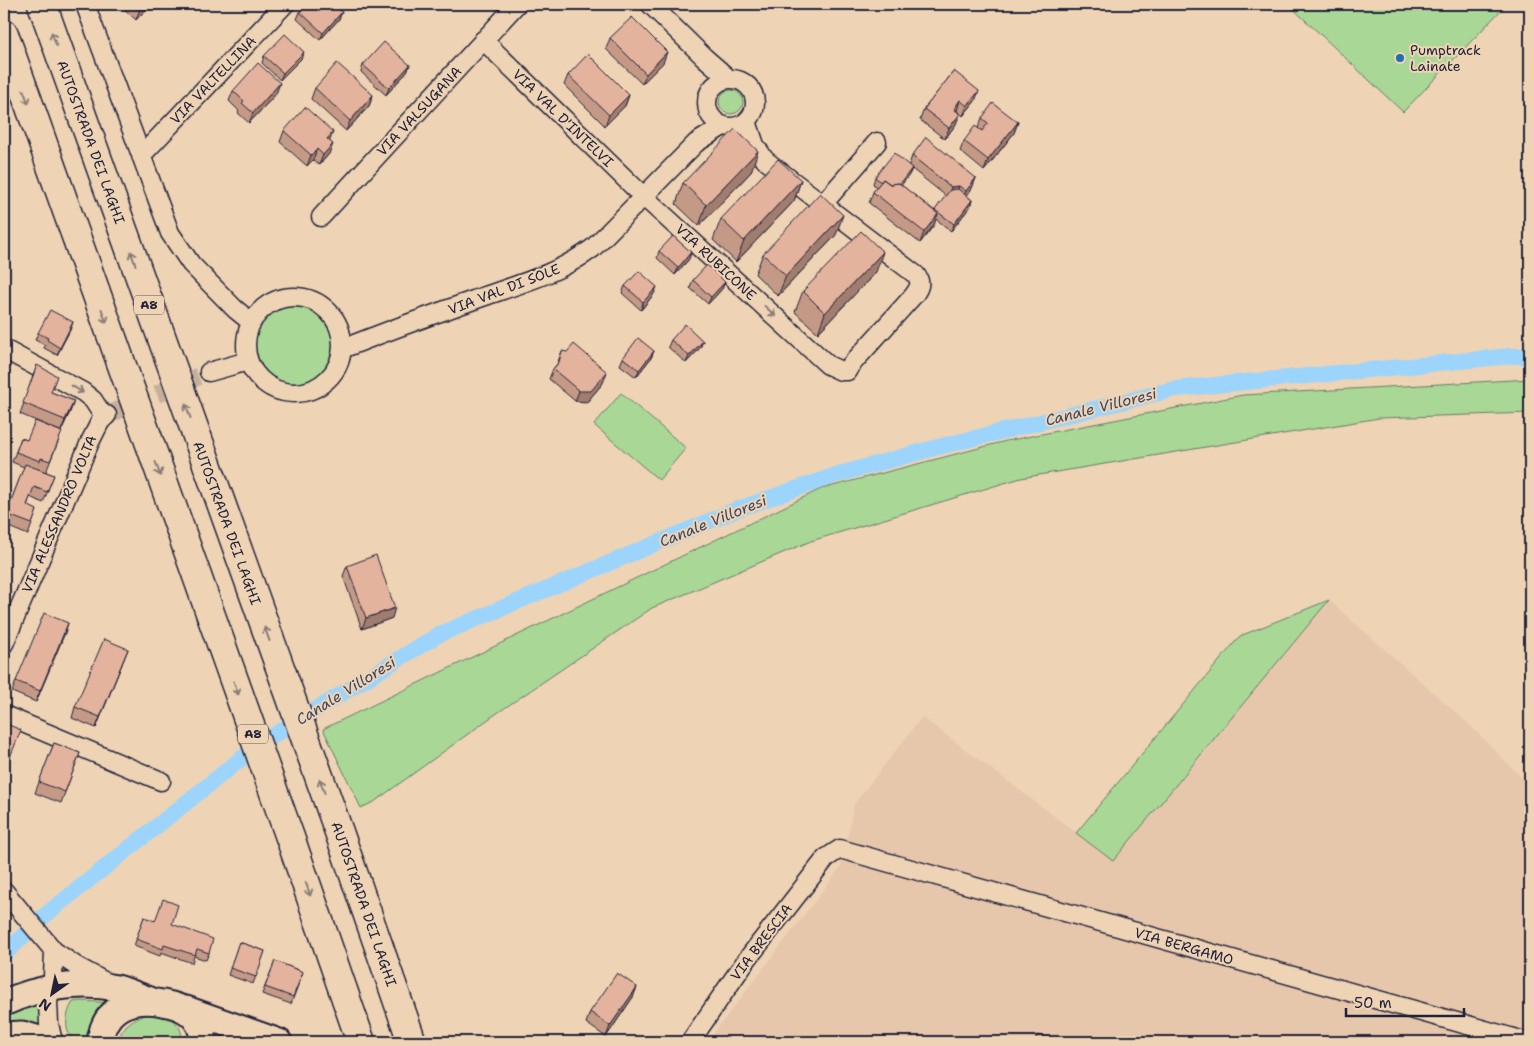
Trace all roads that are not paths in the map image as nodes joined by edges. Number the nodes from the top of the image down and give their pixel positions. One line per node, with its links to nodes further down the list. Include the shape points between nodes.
1 (42, 4): 39 (highway, AUTOSTRADA DEI LAGHI / A8, one-way to 1)
2 (85, 4): 13 (street)
3 (285, 4): 13 (street, VIA VALTELLINA)
4 (517, 4): 7 (street, VIA VALSUGANA)
5 (650, 4): 8 (street, via 704,57)
6 (4, 34): 38 (highway, A8, one-way to 38)
7 (483, 40): 14 (street, VIA VAL D'INTELVI); 16 (street, VIA VALSUGANA)
8 (721, 82): 9 (street, via 743,82 753,93 755,108); 10 (street, via 709,91 706,103)
9 (747, 121): 10 (street, via 736,126); 12 (street)
10 (721, 123): 12 (street); 14 (street)
11 (877, 142): 15 (street)
12 (755, 145): 15 (street, via 765,160)
13 (141, 156): 17 (street, via 170,233 191,264)
14 (643, 196): 15 (street, VIA RUBICONE, one-way to 15, via 828,365 847,371 914,295 920,282 916,275); 18 (street, VIA VAL DI SOLE, via 593,248 546,275 371,337)
15 (822, 205)
16 (321, 217)
17 (251, 322): 18 (street, via 258,312 280,298 305,298 328,310); 20 (street, via 246,342)
18 (341, 341): 20 (street, via 338,363 331,375 307,391 293,393 266,384)
19 (4, 349): 22 (street, VIA ALESSANDRO VOLTA, one-way to 22, via 83,392 105,416 90,442)
20 (248, 361): 21 (street)
21 (209, 372)
22 (4, 644)
23 (4, 715): 24 (street)
24 (161, 781)
25 (840, 849): 40 (street, VIA BRESCIA, via 826,858 746,962); 41 (street, VIA BERGAMO)
26 (4, 891): 27 (street)
27 (54, 951): 28 (street); 29 (street)
28 (50, 988): 29 (street, via 83,985); 31 (street); 34 (street, via 48,1013)
29 (119, 989): 30 (street)
30 (150, 1000): 32 (street); 35 (street, via 128,1003 111,1014 105,1022)
31 (4, 1004)
32 (184, 1008): 36 (street, via 201,1027); 37 (street)
33 (4, 1034): 34 (street, via 22,1034)
34 (52, 1042)
35 (100, 1042)
36 (203, 1042)
37 (279, 1042)
38 (361, 1042)
39 (412, 1042)
40 (690, 1042)
41 (1528, 1042)

